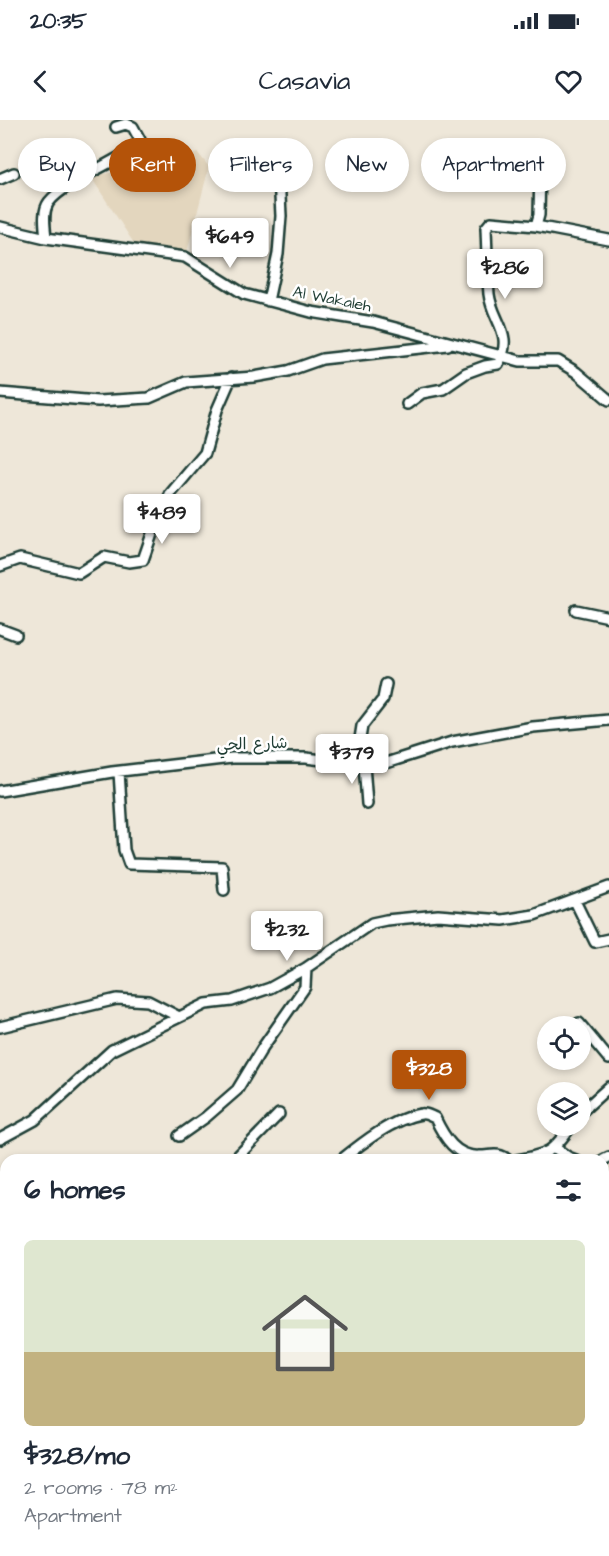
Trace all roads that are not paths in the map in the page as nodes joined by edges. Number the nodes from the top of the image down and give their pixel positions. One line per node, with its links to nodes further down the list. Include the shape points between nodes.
1 (116, 128): 8 (street, via 126,124 133,127 140,140 135,147 48,202 44,217)
2 (14, 173): 3 (street)
3 (0, 179)
4 (280, 192): 10 (street, via 278,254)
5 (539, 192): 6 (street)
6 (536, 226): 9 (street); 12 (street, via 491,222 486,228 489,297 505,341)
7 (0, 227): 8 (street, Al Wakaleh)
8 (46, 238): 10 (street, Al Wakaleh, via 185,257 244,294)
9 (609, 240)
10 (268, 301): 11 (street, Al Wakaleh, via 373,322)
11 (454, 344): 12 (street, Al Wakaleh); 13 (street, via 322,359 288,371)
12 (502, 357): 15 (street, Al Wakaleh, via 558,361); 16 (street, via 498,364 466,374 443,389 422,393)
13 (231, 378): 14 (street, via 186,382 149,398 98,401); 17 (street, via 216,410 205,453 171,493 143,560 129,562 104,557 79,573 20,559)
14 (0, 393)
15 (609, 400)
16 (407, 404)
17 (0, 566)
18 (576, 610): 19 (street)
19 (609, 616)
20 (0, 629): 21 (street)
21 (16, 635)
22 (386, 684): 24 (street, via 383,699 362,726)
23 (609, 720): 24 (street, شارع الحي, via 487,735 389,762)
24 (360, 765): 25 (street, شارع الحي, via 306,758 232,758); 27 (street)
25 (119, 772): 26 (street, شارع الحي); 29 (street, via 124,850 129,864 222,867)
26 (0, 791)
27 (367, 804)
28 (609, 887): 30 (street)
29 (224, 890)
30 (575, 901): 31 (street, via 595,942); 32 (street, via 534,915 503,920 438,915 372,923)
31 (609, 939)
32 (306, 968): 33 (street, via 270,988 206,1004); 40 (street, via 305,987 237,1090)
33 (179, 1017): 34 (street, via 148,1001 117,999); 42 (street, via 112,1050 35,1120)
34 (0, 1027)
35 (591, 1037): 36 (street)
36 (609, 1059)
37 (609, 1087): 38 (street)
38 (591, 1103)
39 (279, 1114): 44 (street)
40 (178, 1136)
41 (564, 1136): 43 (street)
42 (0, 1139)
43 (555, 1148): 47 (street); 48 (street)
44 (240, 1154)
45 (349, 1154): 46 (street, via 406,1118 424,1113 435,1118)
46 (458, 1154)
47 (542, 1154)
48 (563, 1154)

